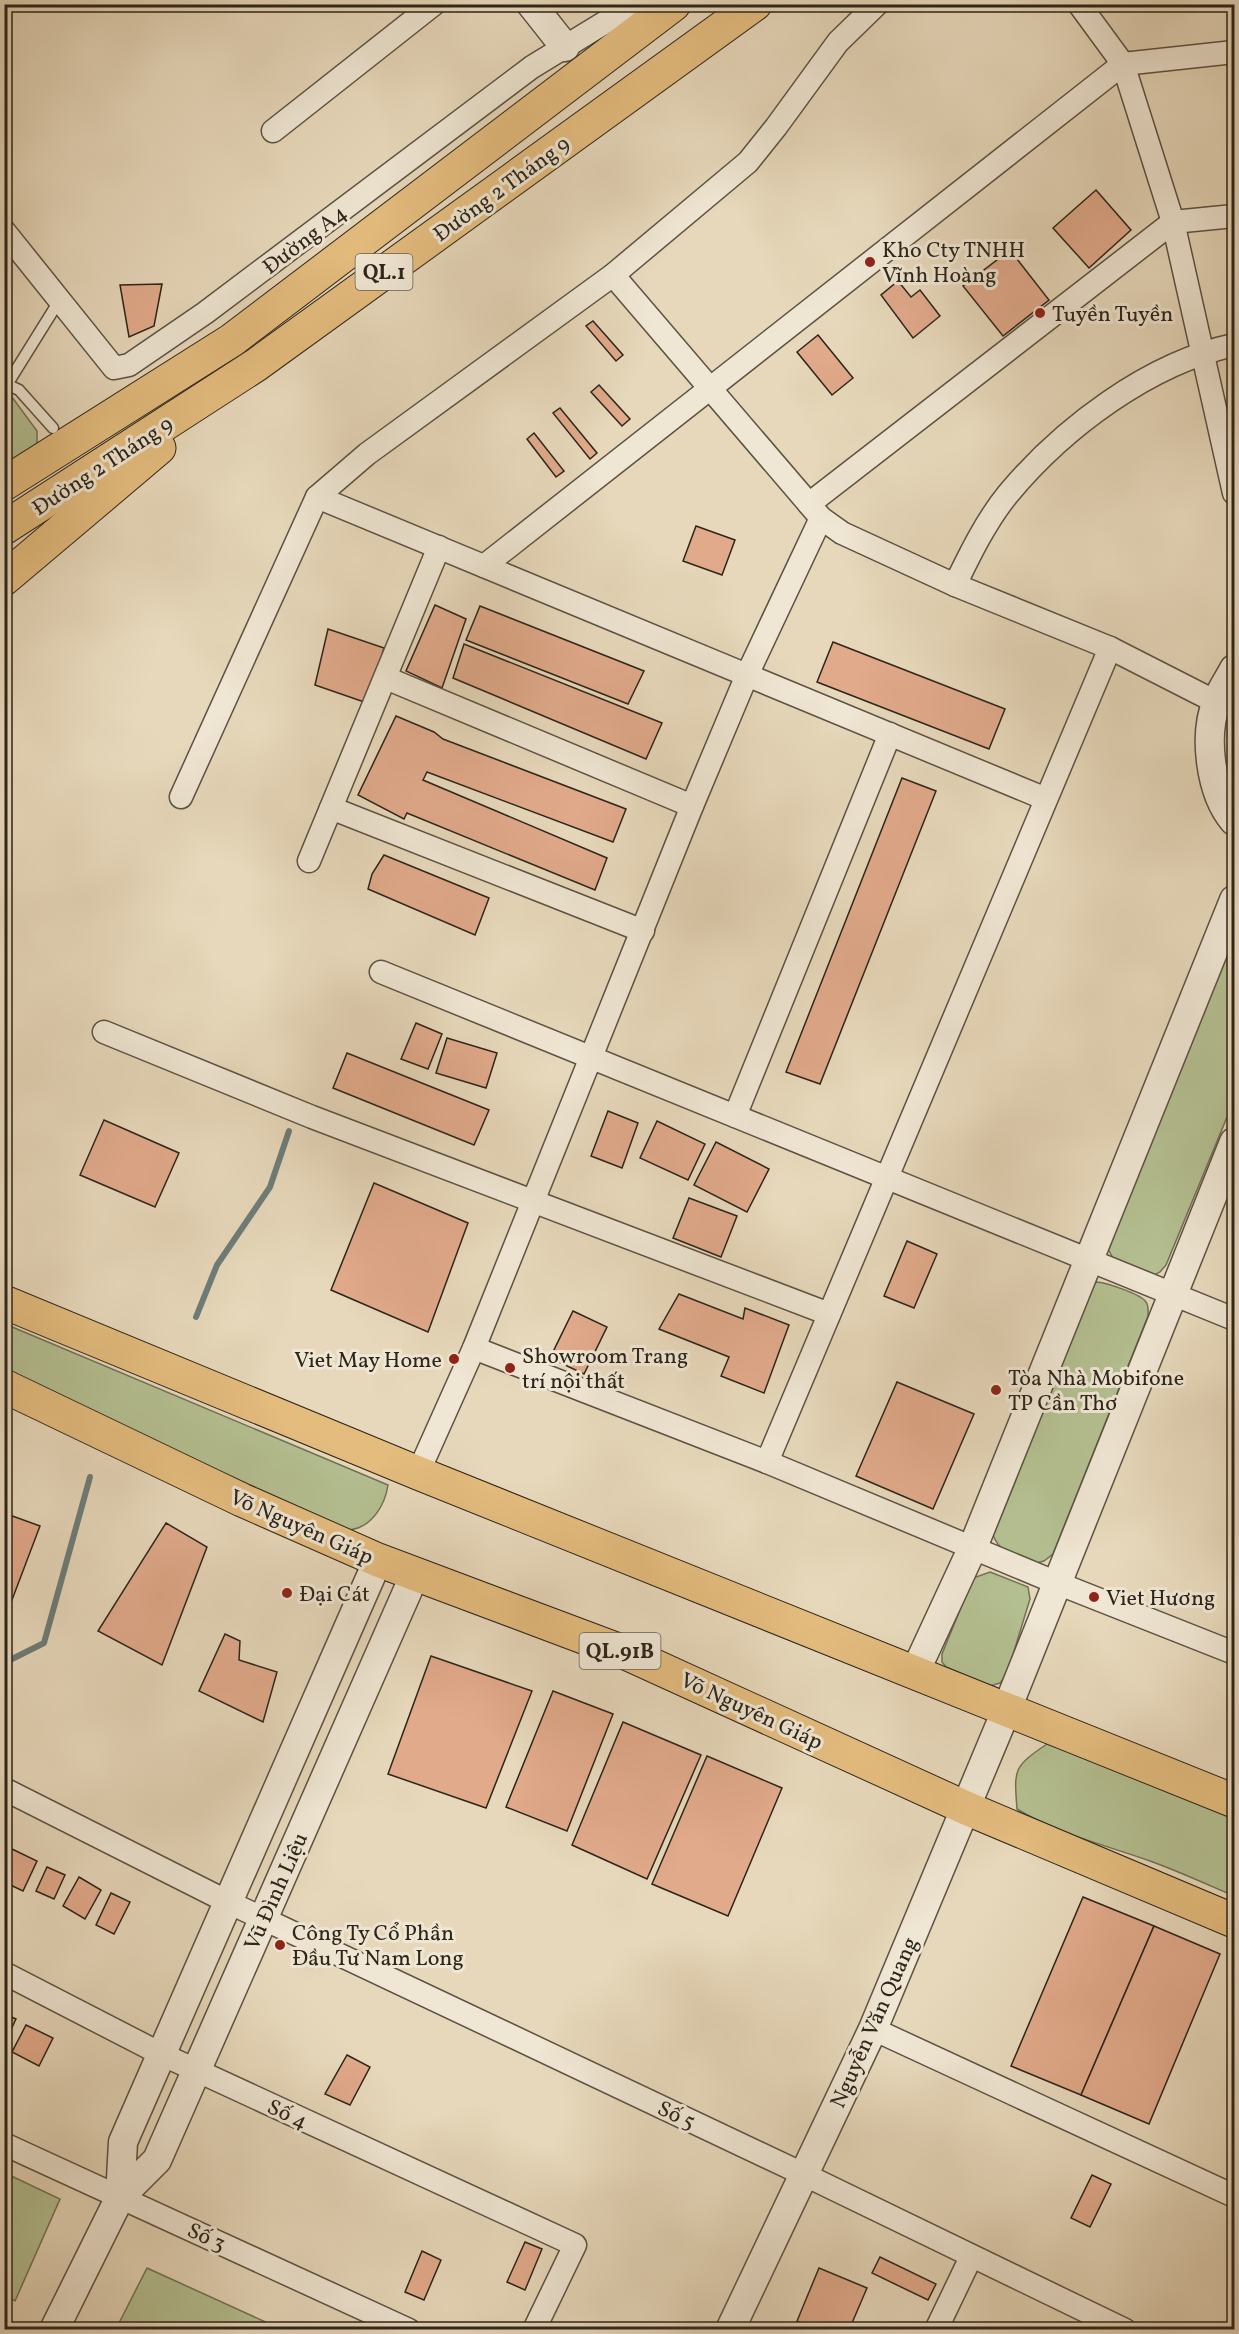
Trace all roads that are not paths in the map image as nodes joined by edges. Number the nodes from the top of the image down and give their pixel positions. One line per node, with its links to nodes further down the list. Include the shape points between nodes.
1 (434, 4): 11 (street)
2 (531, 4): 8 (street)
3 (635, 4): 8 (street, Đường A4)
4 (674, 4): 23 (highway, Đường 2 Tháng 9 / QL.1, via 232,340)
5 (755, 4): 19 (highway, Đường 2 Tháng 9 / QL.1)
6 (877, 4): 15 (street, via 838,42 748,162)
7 (1079, 4): 10 (street)
8 (565, 47): 16 (street, Đường A4, via 532,67 206,313 129,365 114,368)
9 (1234, 52): 10 (street)
10 (1124, 64): 13 (street); 21 (street)
11 (273, 131)
12 (1234, 216): 13 (street)
13 (1173, 222): 18 (street); 26 (street)
14 (4, 231): 16 (street, Đường A4)
15 (613, 275): 21 (street); 25 (street, via 367,454)
16 (59, 301): 20 (lane)
17 (1234, 345): 18 (street)
18 (1201, 354): 24 (street); 31 (street, via 1169,368 1095,412 1049,450 1007,495 974,545)
19 (256, 365): 27 (highway, Đường 2 Tháng 9 / QL.1); 30 (highway)
20 (6, 383): 22 (lane, via 19,390)
21 (709, 388): 26 (street); 29 (street)
22 (53, 428)
23 (4, 484)
24 (1234, 493)
25 (316, 497): 28 (street); 38 (street)
26 (815, 511): 31 (street, via 842,533); 34 (street)
27 (4, 528)
28 (439, 548): 29 (street); 35 (street)
29 (484, 566): 34 (street)
30 (4, 579)
31 (955, 585): 32 (street)
32 (1110, 648): 36 (street); 39 (street)
33 (1234, 669): 36 (street)
34 (747, 675): 37 (street); 40 (street)
35 (386, 678): 40 (street); 41 (street)
36 (1216, 702): 42 (street, via 1209,741 1214,780)
37 (890, 734): 39 (street); 49 (street)
38 (181, 797)
39 (1046, 799): 51 (street)
40 (692, 806): 45 (street)
41 (331, 808): 43 (street); 45 (street)
42 (1234, 820)
43 (309, 861)
44 (1234, 900): 53 (street)
45 (643, 931): 48 (street)
46 (381, 972): 48 (street)
47 (104, 1032): 52 (street)
48 (592, 1058): 49 (street); 52 (street)
49 (735, 1116): 51 (street)
50 (1234, 1142): 54 (street, Nguyễn Văn Quang)
51 (887, 1178): 53 (street); 56 (street)
52 (533, 1201): 56 (street); 58 (street)
53 (1088, 1260): 54 (street); 62 (street)
54 (1173, 1294): 57 (street); 65 (street, Nguyễn Văn Quang)
55 (4, 1302): 61 (highway)
56 (829, 1314): 60 (street)
57 (1234, 1319)
58 (474, 1348): 60 (street); 61 (street)
59 (4, 1386): 63 (highway, Võ Nguyên Giáp / QL.91B)
60 (767, 1462): 62 (street)
61 (418, 1473): 67 (highway)
62 (973, 1547): 65 (street); 67 (street)
63 (378, 1560): 64 (highway, Võ Nguyên Giáp / QL.91B); 72 (street, Vũ Đình Liệu)
64 (415, 1574): 71 (highway, Võ Nguyên Giáp / QL.91B, via 626,1653); 73 (street, Vũ Đình Liệu)
65 (1057, 1583): 66 (street); 68 (street, Nguyễn Văn Quang)
66 (1234, 1653)
67 (915, 1672): 68 (highway)
68 (1006, 1711): 70 (highway); 71 (street, Nguyễn Văn Quang)
69 (4, 1789): 72 (street, Số 5)
70 (1234, 1801)
71 (966, 1808): 74 (highway, Võ Nguyên Giáp / QL.91B); 76 (street, Nguyễn Văn Quang)
72 (228, 1902): 73 (street, Số 5); 77 (street, Vũ Đình Liệu)
73 (263, 1918): 78 (street, Vũ Đình Liệu); 80 (street, Số 5)
74 (1234, 1921)
75 (4, 1973): 77 (street, Số 4)
76 (873, 2030): 80 (street, Nguyễn Văn Quang); 81 (street)
77 (161, 2054): 78 (street, Số 4); 82 (street, Vũ Đình Liệu, via 123,2142)
78 (196, 2070): 82 (street, Vũ Đình Liệu, via 157,2160); 87 (street, Số 4, via 575,2245)
79 (4, 2144): 82 (street, Số 3)
80 (803, 2174): 83 (street, Số 5); 88 (street, Nguyễn Văn Quang)
81 (1234, 2196)
82 (120, 2197): 84 (street, Số 3); 85 (street, Vũ Đình Liệu)
83 (971, 2257): 89 (street); 90 (street, Số 5)
84 (369, 2321): 86 (street, Số 3)
85 (54, 2330)
86 (409, 2330)
87 (534, 2330)
88 (730, 2330)
89 (936, 2330)
90 (1125, 2330)

